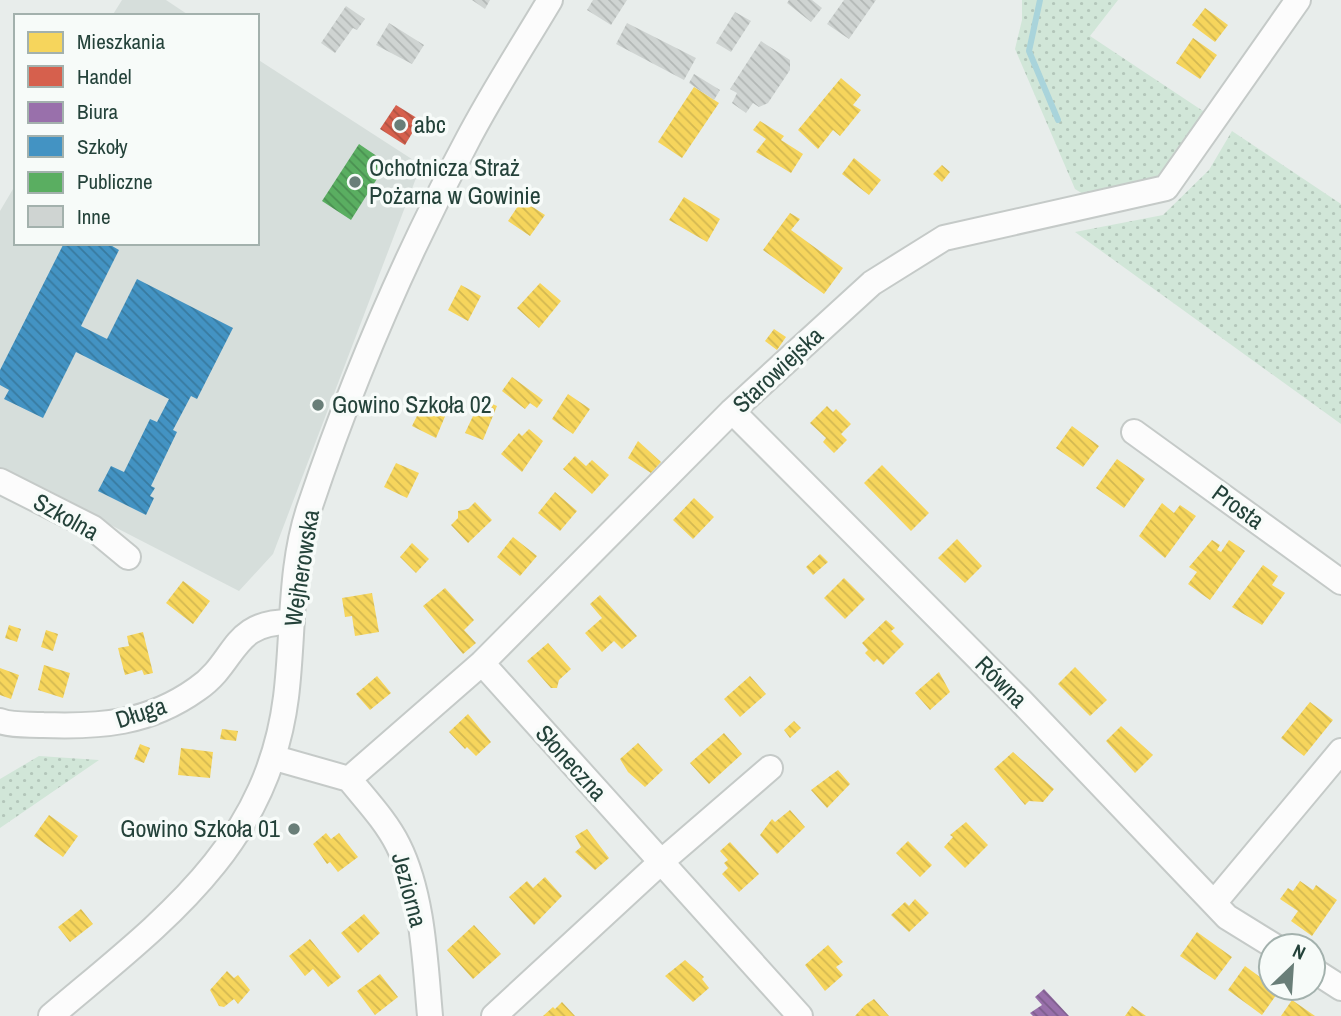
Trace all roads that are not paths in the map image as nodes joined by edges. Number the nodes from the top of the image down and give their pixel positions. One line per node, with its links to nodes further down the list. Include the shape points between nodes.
1 (550, 0): 8 (street, Wejherowska, via 467,140 366,359 308,511)
2 (1298, 0): 3 (street, Starowiejska, via 1166,188 944,238 872,283)
3 (732, 411): 9 (street, Starowiejska); 16 (street, Równa)
4 (1134, 432): 7 (street, Prosta)
5 (0, 481): 6 (street, Szkolna, via 93,528)
6 (128, 557)
7 (1341, 582)
8 (292, 622): 10 (street, Długa, via 267,621 246,633 199,688 159,712 100,727); 12 (street, Wejherowska)
9 (482, 663): 14 (street, Starowiejska); 15 (street, Słoneczna)
10 (0, 722)
11 (1341, 751): 16 (street)
12 (275, 758): 14 (street); 18 (street, Wejherowska, via 248,816 214,868 183,903)
13 (770, 768): 15 (street)
14 (349, 779): 19 (street, Jeziorna, via 398,845 413,892)
15 (661, 862): 20 (street); 21 (street, Słoneczna)
16 (1214, 903): 17 (street, Równa)
17 (1257, 936)
18 (51, 1016)
19 (430, 1016)
20 (494, 1016)
21 (800, 1016)

